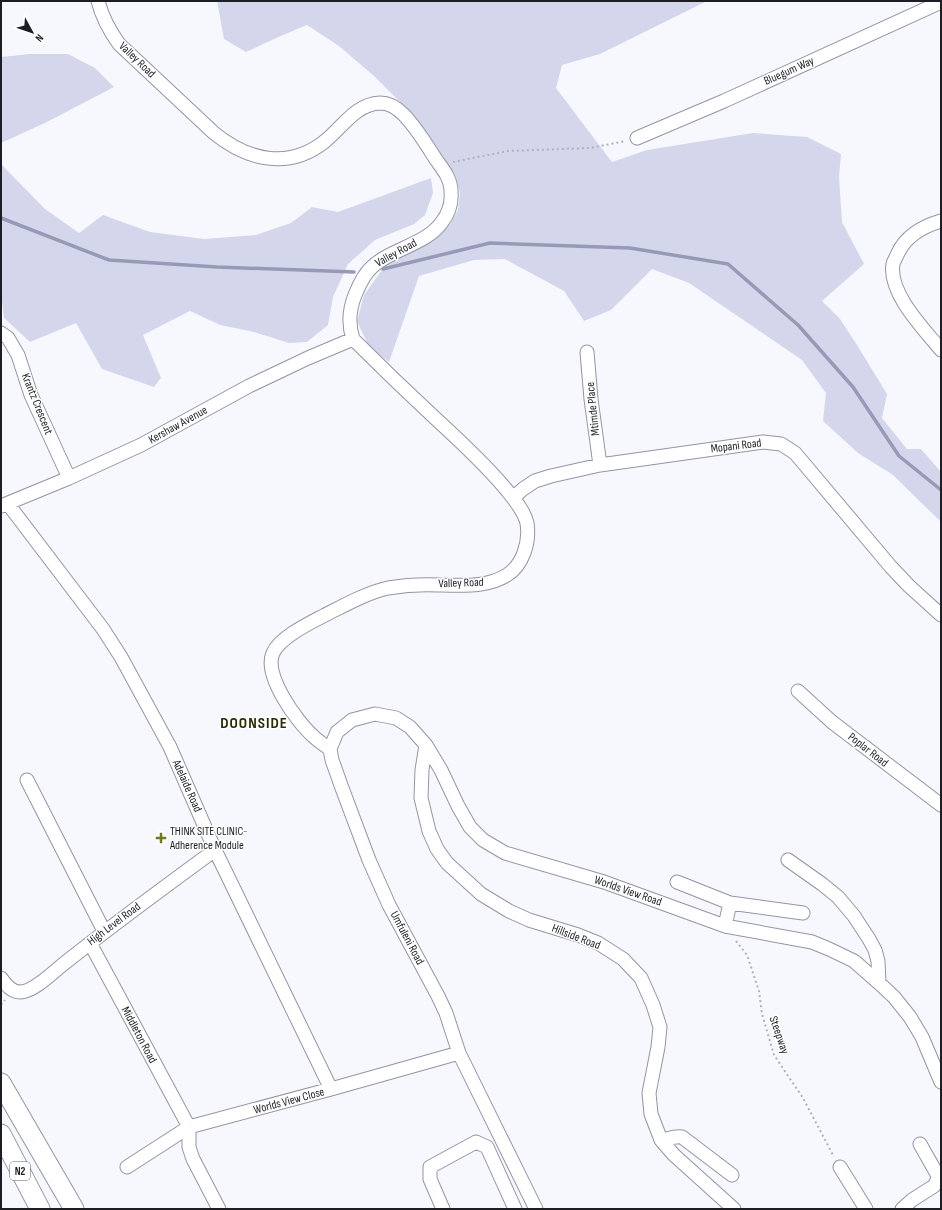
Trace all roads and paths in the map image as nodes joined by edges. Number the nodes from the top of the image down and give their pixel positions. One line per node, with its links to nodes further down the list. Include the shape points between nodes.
1 (98, 1): 4 (street, Valley Road, via 109,29 119,44 214,133 242,152 260,158 296,157 324,142 356,112 366,106 381,103 392,105 411,122)
2 (941, 2): 3 (street, Bluegum Way)
3 (637, 138): 4 (path, via 590,148 508,152)
4 (440, 165): 7 (street, Valley Road, via 451,190 450,205 445,217 427,236 383,258 371,268 360,284 352,303 349,319)
5 (941, 221): 8 (street, via 916,232 902,245 894,264 894,281 900,296)
6 (1, 333): 11 (street, Krantz Crescent, via 8,338 18,354 30,395)
7 (353, 339): 11 (street, Kershaw Avenue, via 249,386 141,445); 12 (street, Valley Road, via 489,469)
8 (941, 350)
9 (587, 352): 10 (street, Mtimde Place)
10 (600, 466): 12 (street, Mopani Road, via 535,481); 14 (street, Mopani Road, via 763,442 781,444 795,453 891,567)
11 (69, 478): 13 (street, Kershaw Avenue)
12 (513, 498): 17 (street, Valley Road, via 527,524 527,541 524,554 516,567 506,575 473,586 411,585 362,596 298,629 281,642 273,653 271,663 272,673 280,691 300,722)
13 (4, 505): 20 (street, Adelaide Road, via 103,629 121,657 170,747)
14 (941, 615)
15 (798, 692): 19 (street, Poplar Road, via 832,722)
16 (426, 745): 17 (street, Worlds View Road, via 401,721 375,714 352,720 337,732); 25 (street, Worlds View Road, via 470,827 483,840 505,853 604,882); 36 (street, Hillside Road, via 421,798 428,831 447,862 481,894 509,911 598,943 623,959 641,978 660,1027 649,1093 651,1114)
17 (330, 749): 30 (street, Umfuleni Road, via 342,788 389,905 438,996)
18 (27, 780): 26 (street)
19 (941, 805)
20 (215, 850): 26 (street, High Level Road); 33 (street, Adelaide Road)
21 (788, 860): 29 (street, via 838,897 854,916 875,950)
22 (677, 882): 23 (street)
23 (730, 903): 24 (street); 25 (street)
24 (804, 913)
25 (725, 926): 29 (street, Worlds View Road, via 812,942 854,961); 39 (path, Steepway, via 747,955 759,990 762,1014 774,1055 803,1098)
26 (104, 932): 27 (street, High Level Road)
27 (90, 943): 28 (street, High Level Road, via 27,990 12,990); 34 (street, Middleton Road)
28 (1, 978)
29 (879, 983): 31 (street, Worlds View Road, via 910,1017 922,1037)
30 (459, 1053): 33 (street, Worlds View Close); 46 (street, Umfuleni Road)
31 (941, 1082)
32 (1, 1083): 42 (highway)
33 (331, 1090): 34 (street, Worlds View Close)
34 (189, 1127): 38 (street, Worlds View Close); 43 (street, via 189,1147 193,1159)
35 (1, 1134): 41 (highway, N2)
36 (661, 1140): 40 (street, via 682,1137); 47 (street, Hillside Road)
37 (920, 1144): 49 (street, via 938,1179 934,1186)
38 (127, 1166)
39 (840, 1167): 48 (street)
40 (732, 1175)
41 (40, 1209)
42 (74, 1209)
43 (219, 1209)
44 (443, 1209): 45 (street, via 430,1179 430,1167 476,1142 487,1147)
45 (515, 1209)
46 (536, 1209)
47 (734, 1209)
48 (866, 1209)
49 (902, 1209)

